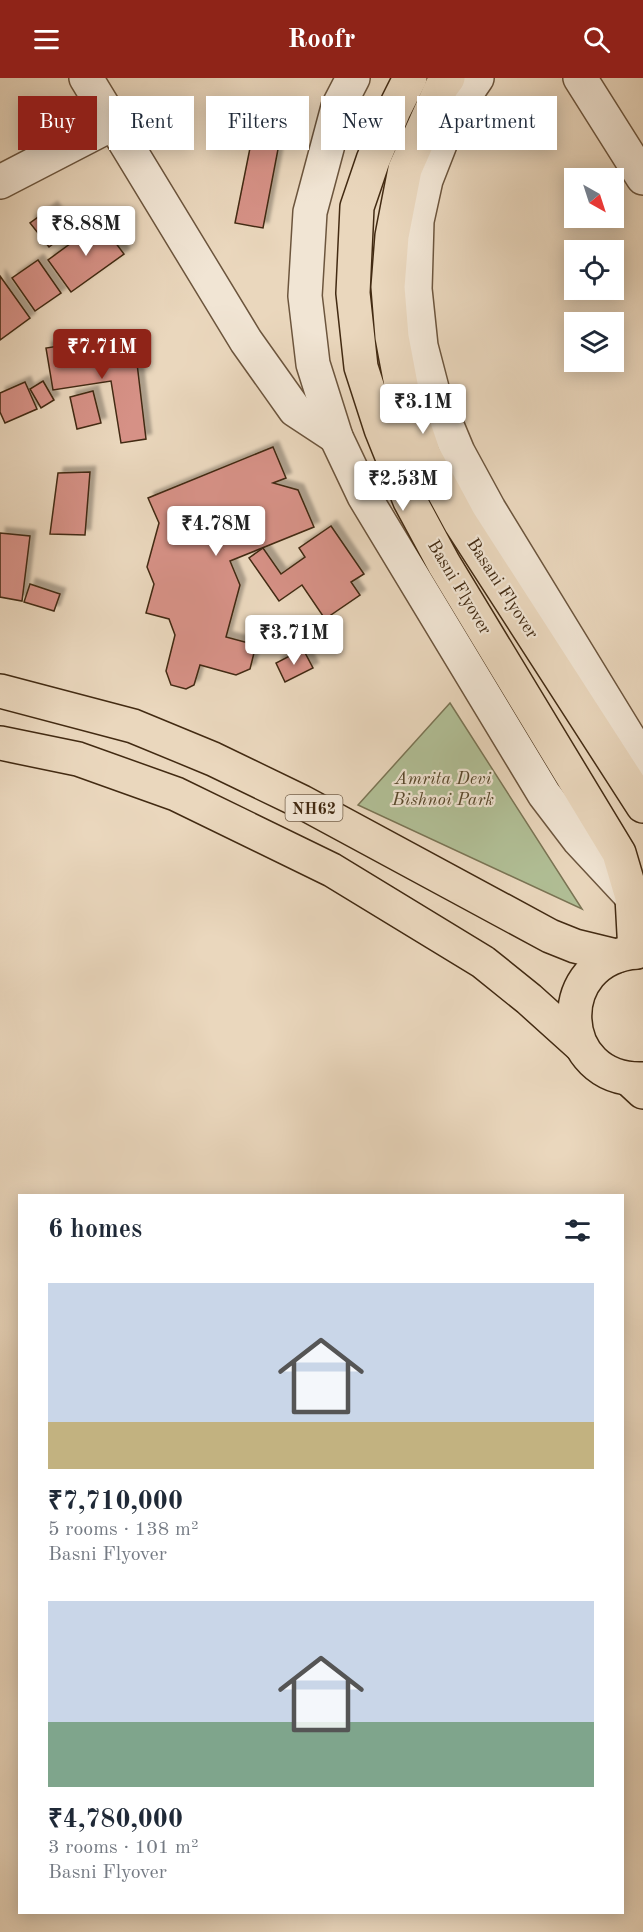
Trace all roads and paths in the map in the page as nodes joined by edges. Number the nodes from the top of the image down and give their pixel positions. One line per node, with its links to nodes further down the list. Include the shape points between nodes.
1 (87, 78): 7 (street)
2 (352, 78): 12 (street, via 338,107 310,212 305,296 313,364)
3 (410, 78): 16 (main road, Basni Flyover, via 373,160 357,207 353,293 361,367 411,501 444,564 619,852)
4 (448, 78): 15 (main road, Basani Flyover, via 405,169 392,236 388,287 402,390 424,455 460,522)
5 (477, 78): 15 (street, via 451,116 426,180 417,221 415,289 421,346 433,392 458,452)
6 (580, 78): 10 (street)
7 (109, 115)
8 (109, 126): 11 (street)
9 (130, 150): 12 (street, via 246,341 294,410)
10 (643, 178)
11 (0, 182)
12 (336, 437): 16 (street, via 364,496 544,794 579,840)
13 (0, 691): 17 (main road, NH62, via 133,726 213,759 303,802 550,936 575,946)
14 (0, 743): 18 (main road, NH62, via 78,759 176,794 332,870 483,962)
15 (639, 785)
16 (632, 897): 17 (main road)
17 (631, 953): 18 (main road, NH62, via 587,976 578,993 573,1017)
18 (580, 1045): 19 (main road, NH62, via 596,1065)
19 (638, 1083)

